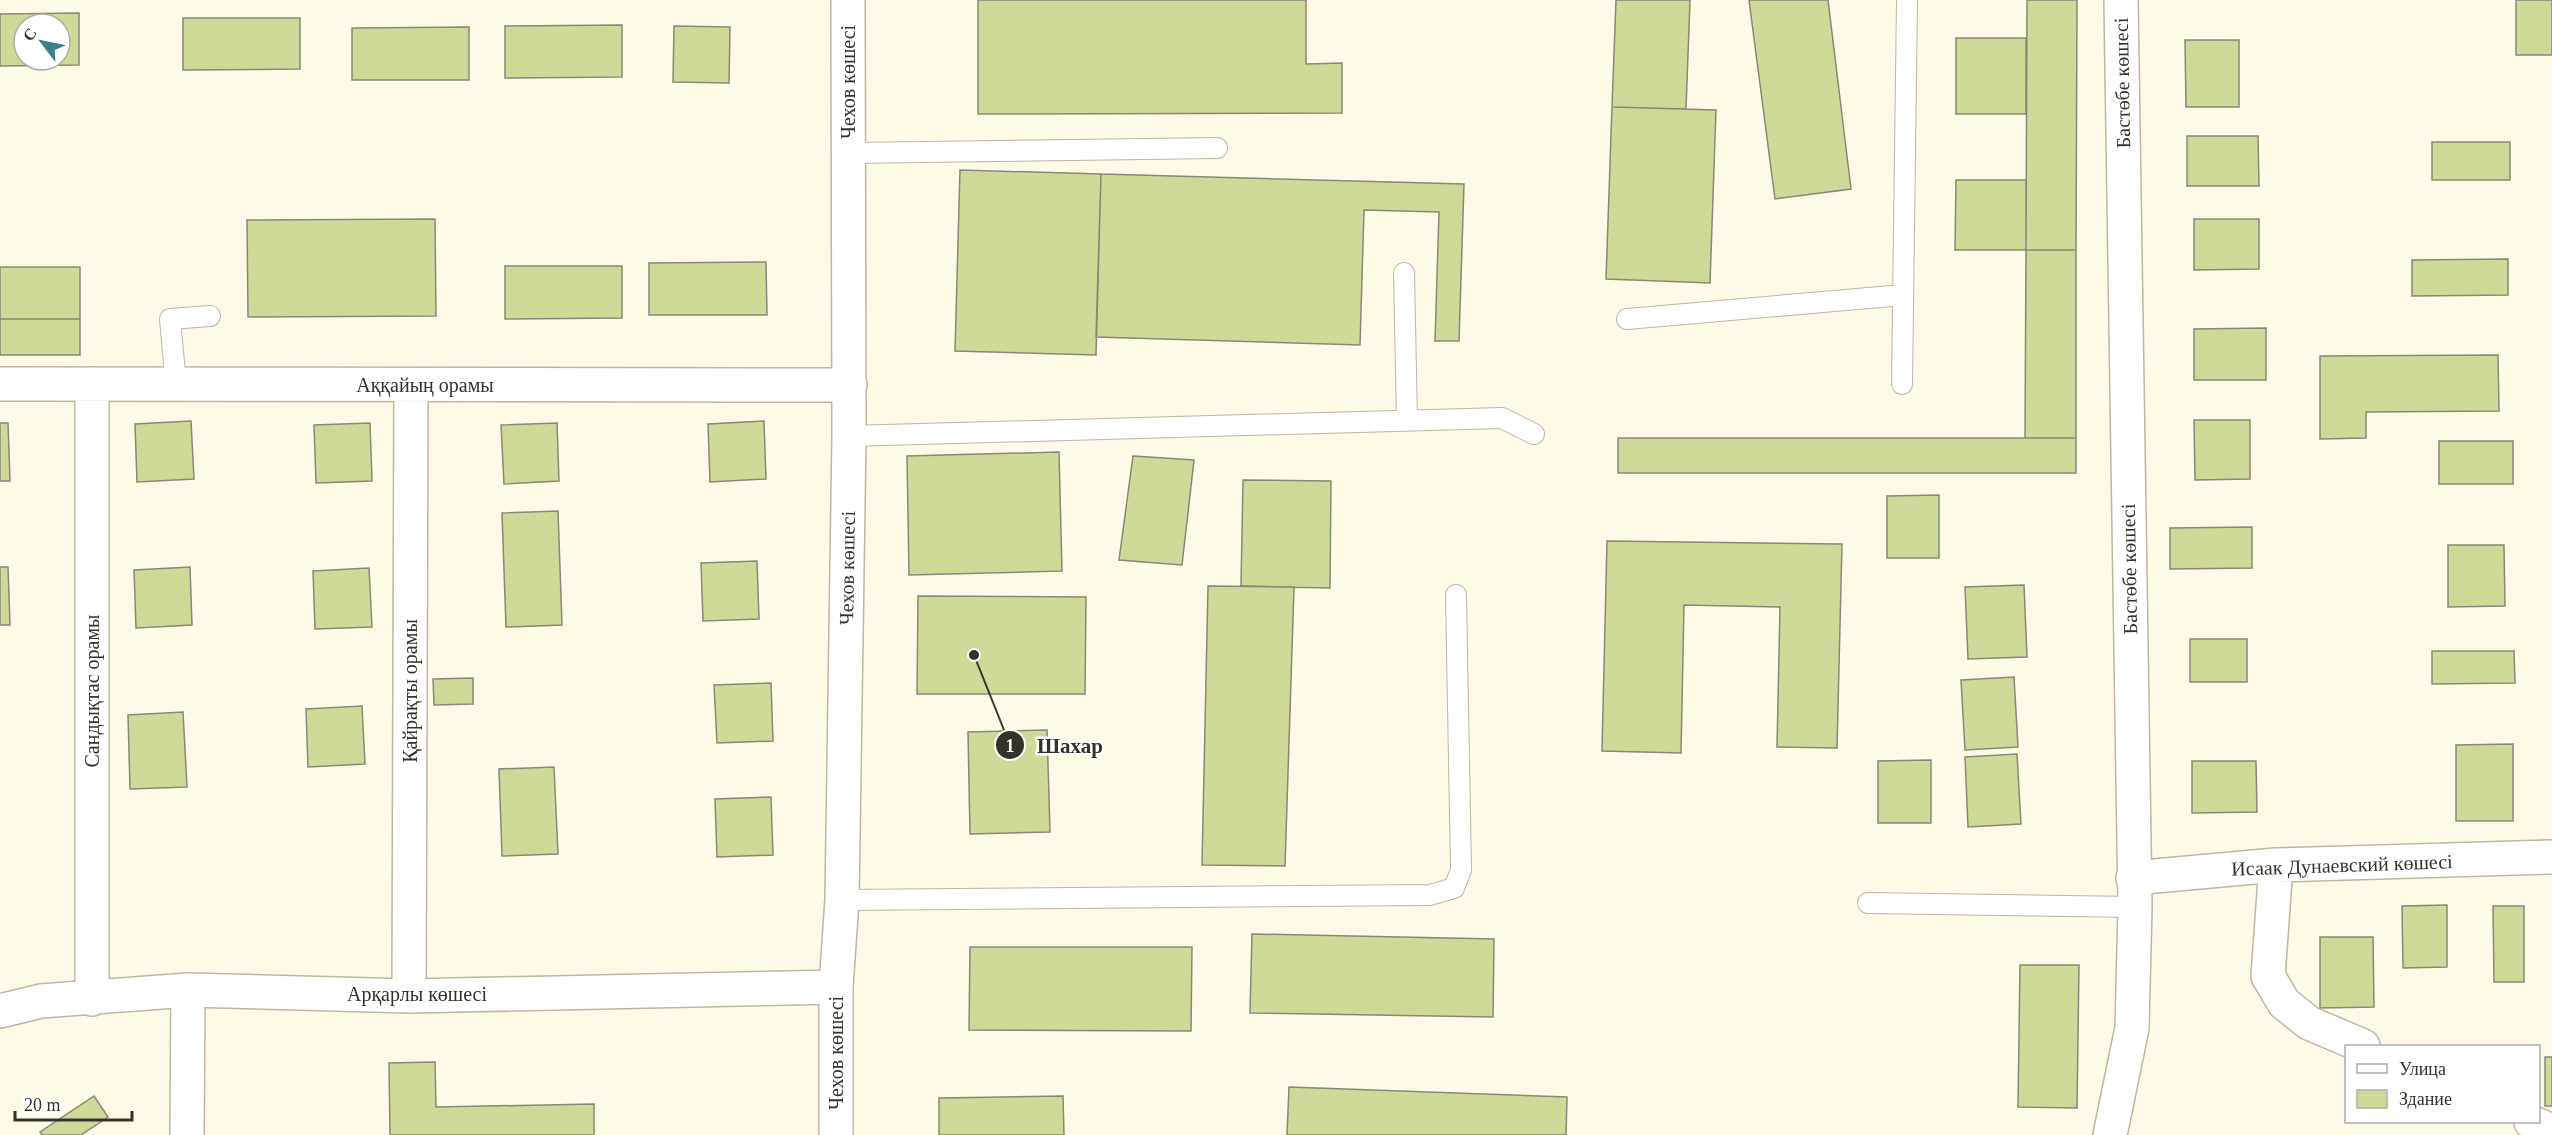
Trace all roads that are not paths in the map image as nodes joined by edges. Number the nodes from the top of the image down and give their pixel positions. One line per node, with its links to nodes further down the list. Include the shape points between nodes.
1 (848, 0): 5 (street, Чехов көшесі)
2 (1907, 0): 7 (lane)
3 (2121, 0): 22 (street, Бастөбе көшесі)
4 (1217, 148): 5 (lane)
5 (848, 153): 15 (street, Чехов көшесі)
6 (1404, 273): 16 (lane)
7 (1903, 296): 9 (lane); 13 (lane)
8 (210, 315): 12 (lane, via 170,319)
9 (1627, 319)
10 (0, 384): 11 (street, Аққайың орамы)
11 (92, 384): 12 (street, Аққайың орамы); 28 (street, Сандықтас орамы)
12 (176, 384): 14 (street, Аққайың орамы)
13 (1902, 384)
14 (411, 385): 15 (street, Аққайың орамы); 27 (street, Қайрақты орамы)
15 (850, 385): 18 (street, Чехов көшесі)
16 (1407, 420): 17 (lane, via 1502,418); 18 (lane)
17 (1534, 434)
18 (849, 436): 23 (street, Чехов көшесі)
19 (1456, 595): 23 (lane, via 1461,870 1454,888 1430,895)
20 (2552, 857): 21 (street, Исаак Дунаевский көшесі)
21 (2276, 865): 22 (street, Исаак Дунаевский көшесі); 30 (street, via 2268,976 2284,1003 2309,1023)
22 (2134, 892): 24 (lane); 35 (street, Бастөбе көшесі, via 2132,1028)
23 (842, 900): 25 (street, Чехов көшесі)
24 (1868, 903)
25 (836, 987): 27 (street, Арқарлы көшесі); 34 (street, Чехов көшесі)
26 (188, 990): 27 (street, Арқарлы көшесі); 28 (street, Арқарлы көшесі); 33 (street)
27 (409, 996)
28 (92, 999): 29 (street, Арқарлы көшесі, via 40,1001)
29 (0, 1011)
30 (2358, 1045)
31 (2533, 1123): 32 (street)
32 (2552, 1131)
33 (188, 1135)
34 (836, 1135)
35 (2110, 1135)

